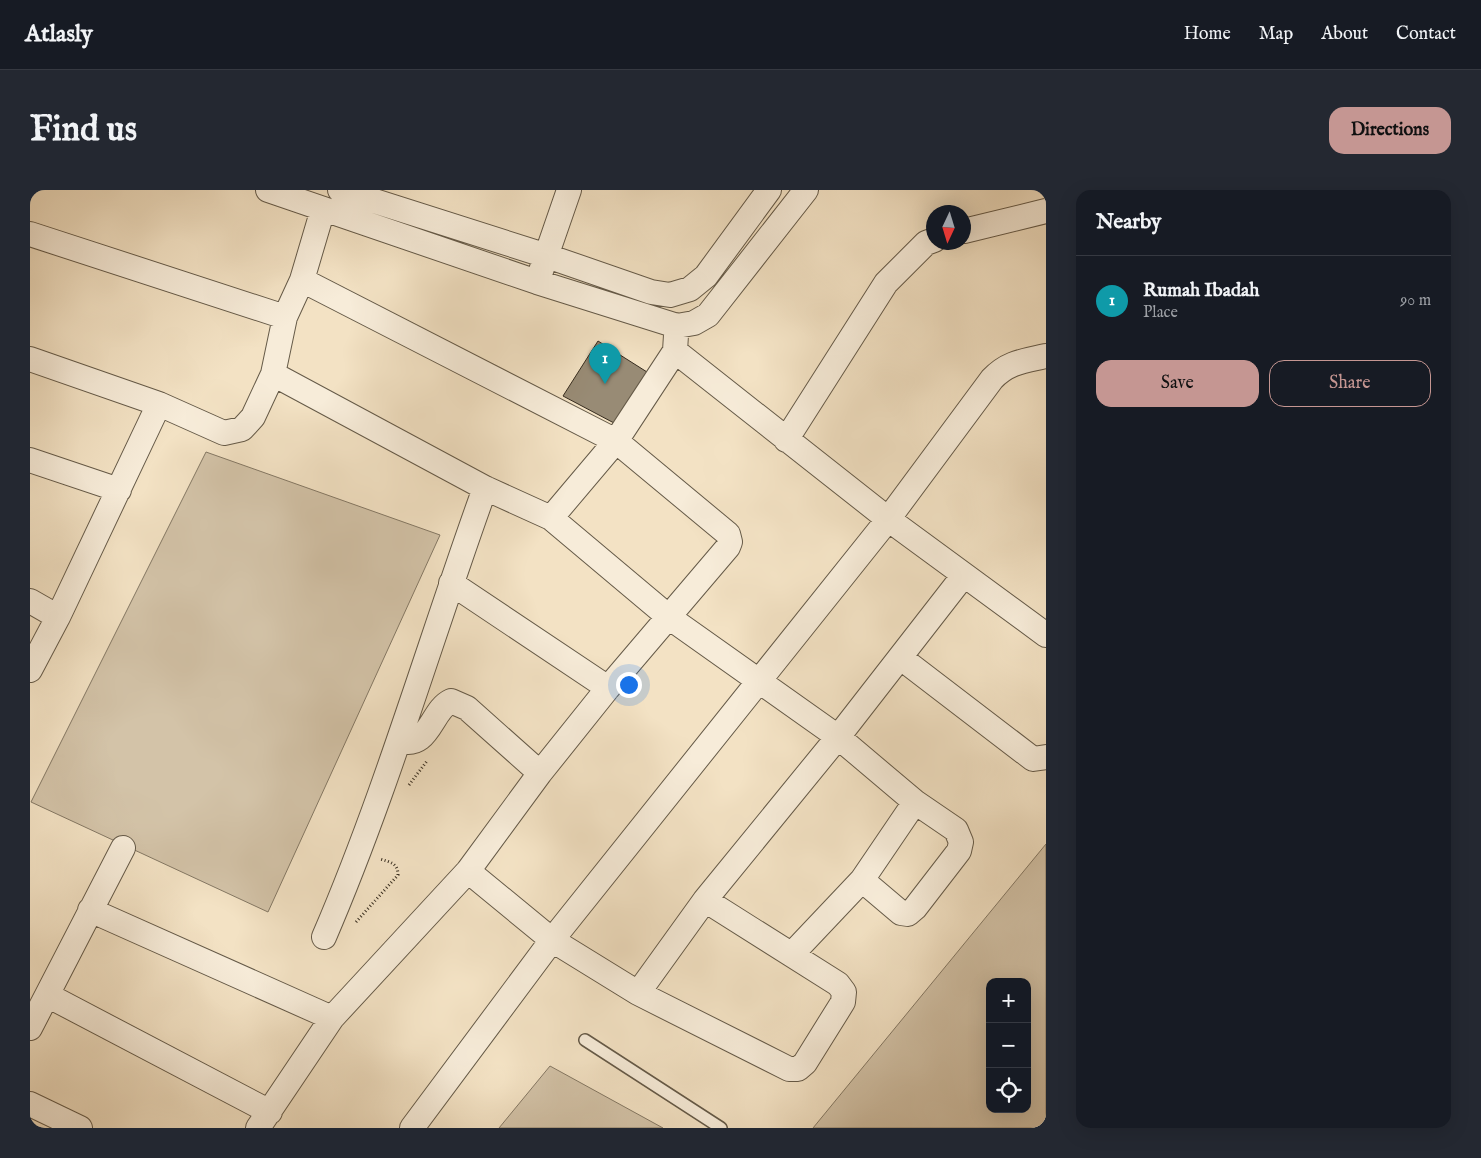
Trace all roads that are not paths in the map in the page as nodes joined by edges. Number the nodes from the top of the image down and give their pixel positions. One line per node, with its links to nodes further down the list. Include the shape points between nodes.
1 (268, 190): 6 (street)
2 (340, 190): 11 (street)
3 (569, 190): 11 (street)
4 (769, 190): 11 (street, via 706,276 690,289 670,295 651,292)
5 (806, 190): 15 (street, via 708,315)
6 (323, 209): 12 (street); 13 (street)
7 (1046, 211): 8 (street)
8 (971, 229)
9 (30, 234): 14 (street)
10 (926, 244): 21 (street, via 886,283)
11 (547, 256): 13 (street)
12 (302, 280): 14 (street); 22 (street)
13 (537, 282): 15 (street)
14 (285, 317): 19 (street)
15 (677, 326): 16 (street)
16 (675, 351): 21 (street); 22 (street)
17 (1046, 356): 27 (street, via 1011,364 996,375)
18 (30, 359): 20 (street)
19 (273, 374): 20 (street, via 253,417 242,429 224,433); 24 (street)
20 (159, 404): 25 (street)
21 (786, 440): 27 (street)
22 (616, 441): 26 (street); 32 (street, via 729,536 728,548)
23 (30, 460): 25 (street)
24 (485, 488): 26 (street); 29 (street)
25 (119, 490): 31 (street)
26 (551, 518): 32 (street)
27 (888, 520): 28 (street); 36 (street)
28 (964, 575): 33 (street); 34 (street)
29 (451, 583): 37 (street); 39 (street)
30 (30, 601): 31 (street)
31 (58, 618): 35 (street)
32 (670, 618): 36 (street); 37 (street)
33 (1046, 635)
34 (901, 658): 38 (street); 40 (street, via 1033,759)
35 (30, 670)
36 (760, 681): 38 (street); 49 (street)
37 (608, 688): 41 (street)
38 (838, 738): 42 (street); 46 (street)
39 (399, 740): 41 (street, via 405,742 422,737 451,701 467,708); 48 (street)
40 (1046, 757)
41 (540, 773): 44 (street)
42 (916, 802): 45 (street); 45 (street, via 956,830 961,842 958,850 908,914 900,913)
43 (122, 848): 47 (street)
44 (468, 871): 49 (street); 53 (street)
45 (862, 880): 50 (street)
46 (705, 900): 50 (street); 51 (street)
47 (90, 910): 52 (street); 53 (street)
48 (324, 937)
49 (552, 940): 51 (street); 59 (street)
50 (792, 954): 51 (street, via 838,984 844,992 843,1002 798,1069 789,1069)
51 (638, 994)
52 (47, 995): 54 (street); 57 (street)
53 (332, 1018): 57 (street)
54 (30, 1028)
55 (585, 1040): 60 (lane)
56 (30, 1104): 58 (street)
57 (264, 1120)
58 (80, 1128)
59 (412, 1128)
60 (721, 1128)

